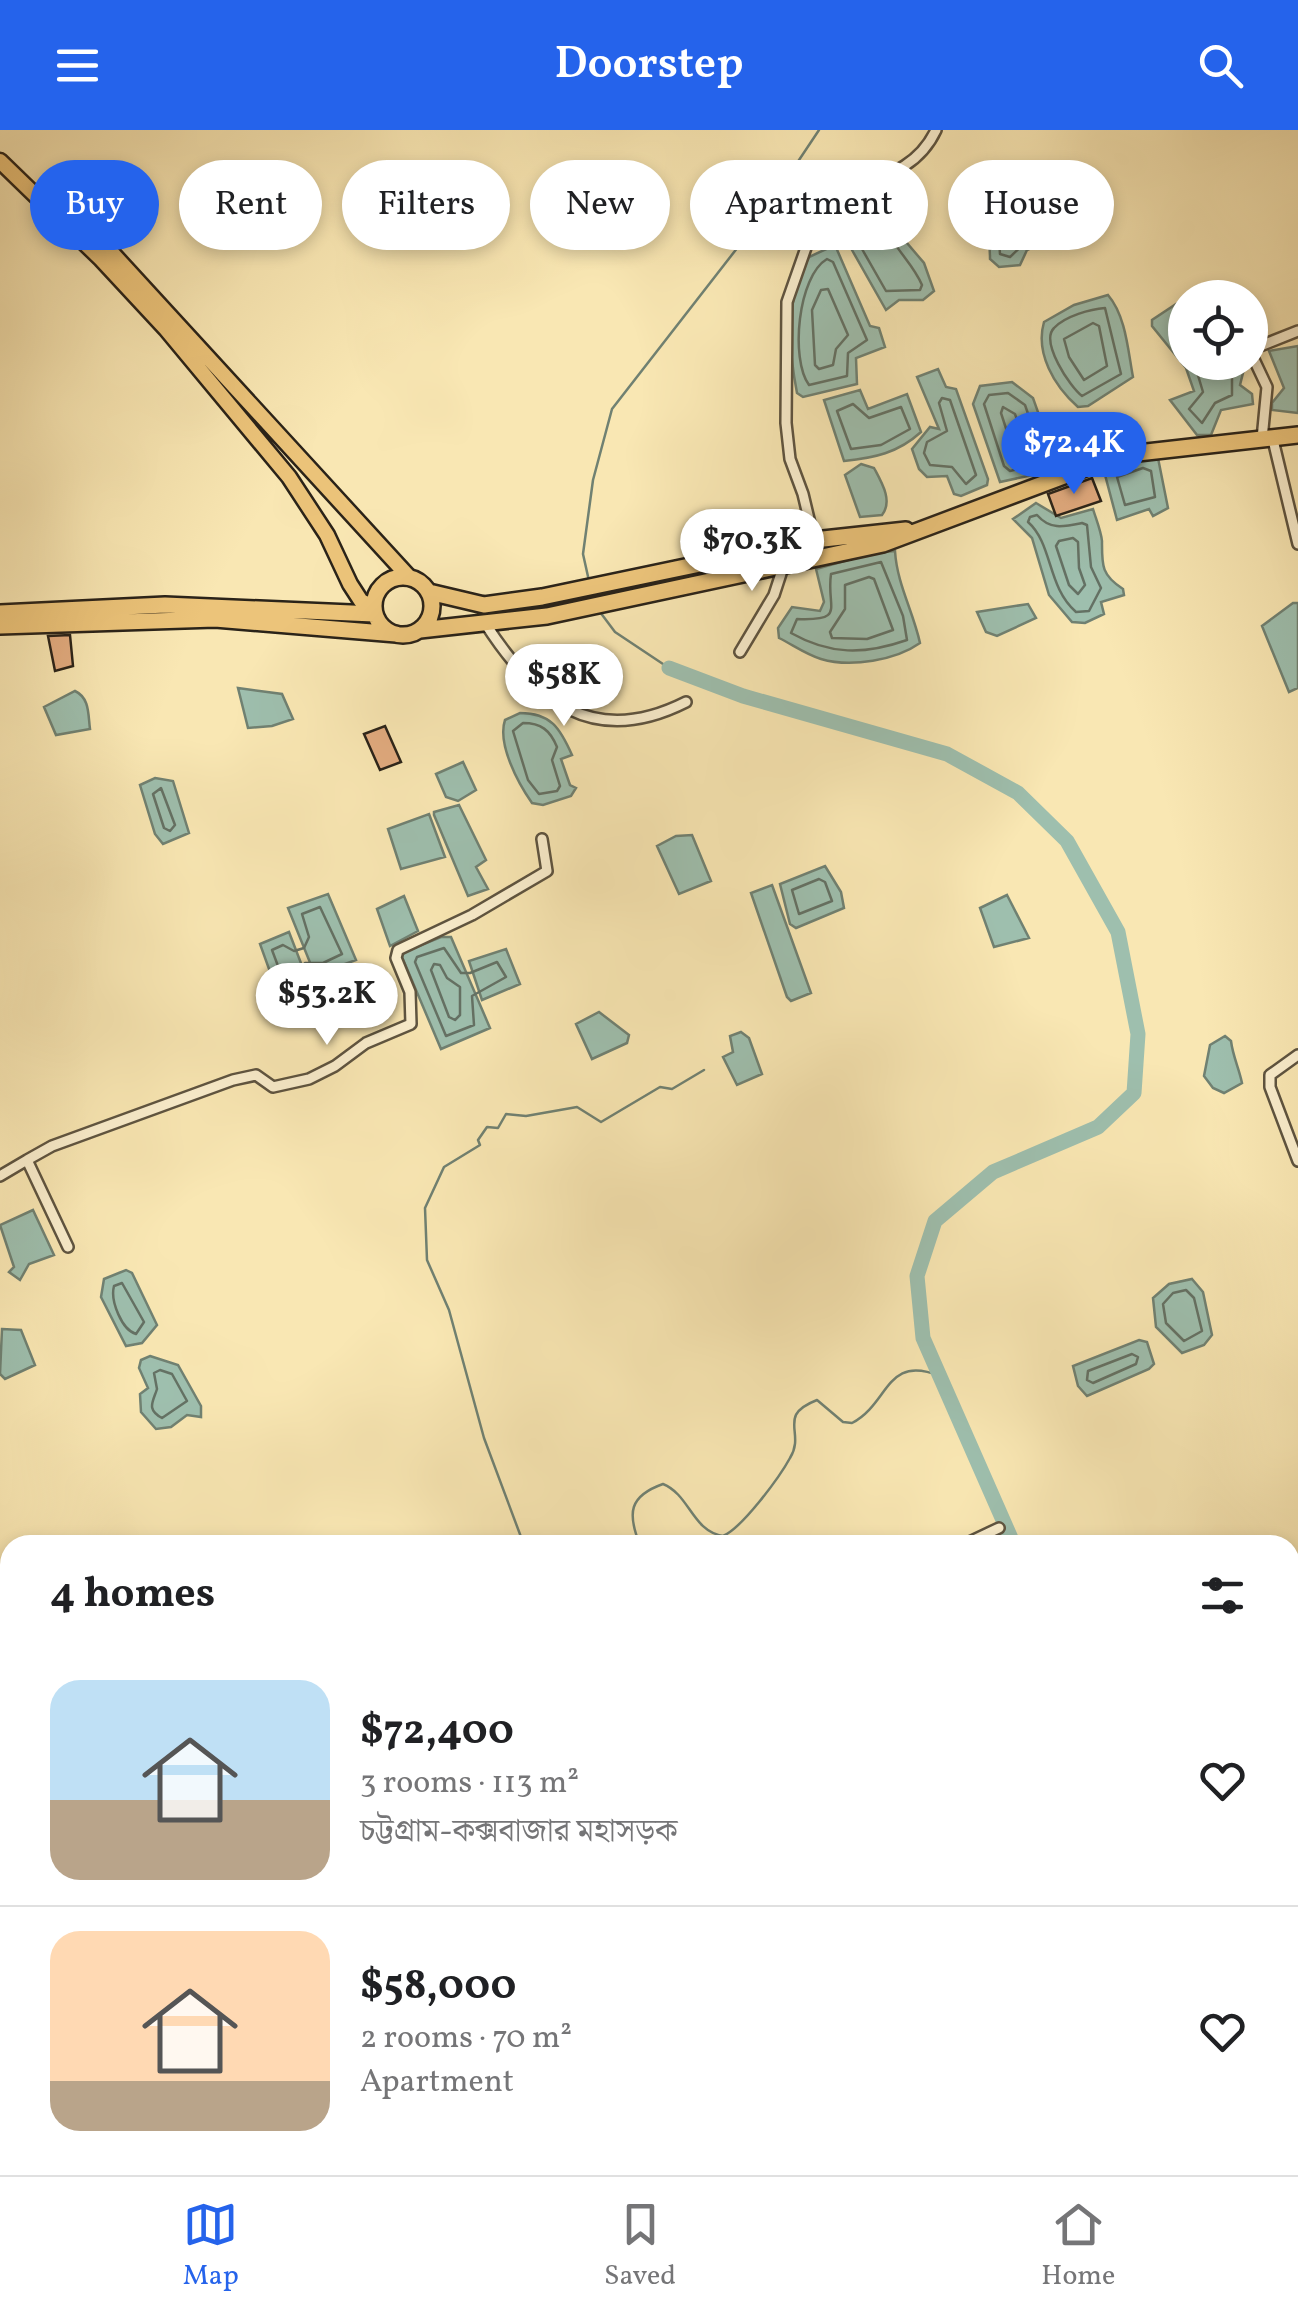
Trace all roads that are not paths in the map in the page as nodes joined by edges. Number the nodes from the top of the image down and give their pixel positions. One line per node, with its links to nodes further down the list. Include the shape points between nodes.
1 (936, 130): 12 (street, via 902,170 822,202 788,302 786,424)
2 (0, 160): 3 (main road)
3 (30, 188)
4 (91, 250): 18 (main road, via 290,476 350,584)
5 (109, 250): 16 (main road)
6 (1298, 330): 7 (street)
7 (1268, 342)
8 (1262, 380): 10 (street)
9 (1298, 436): 10 (highway)
10 (1267, 440): 11 (highway, via 1120,455); 13 (street)
11 (915, 530): 12 (highway); 15 (highway)
12 (814, 540): 14 (highway)
13 (1298, 544)
14 (790, 546): 15 (street); 17 (highway, via 542,597 484,604)
15 (786, 566): 20 (highway); 24 (street)
16 (408, 576): 17 (highway); 18 (highway, via 382,586)
17 (429, 592): 22 (highway, via 431,617)
18 (374, 610): 19 (highway, via 165,605); 23 (highway)
19 (0, 614)
20 (485, 623): 22 (highway); 25 (street, via 525,679 589,719 649,718)
21 (0, 626): 23 (highway, via 215,619)
22 (420, 630): 23 (highway)
23 (396, 634)
24 (740, 652)
25 (686, 702)
26 (542, 839): 28 (street, via 547,871 398,950 411,1024 366,1042 309,1079 273,1087 256,1074 232,1080)
27 (1298, 1055): 29 (street, via 1270,1076)
28 (27, 1160): 30 (street); 31 (street)
29 (1298, 1161)
30 (0, 1176)
31 (68, 1248)
32 (999, 1528): 33 (street)
33 (984, 1535)

